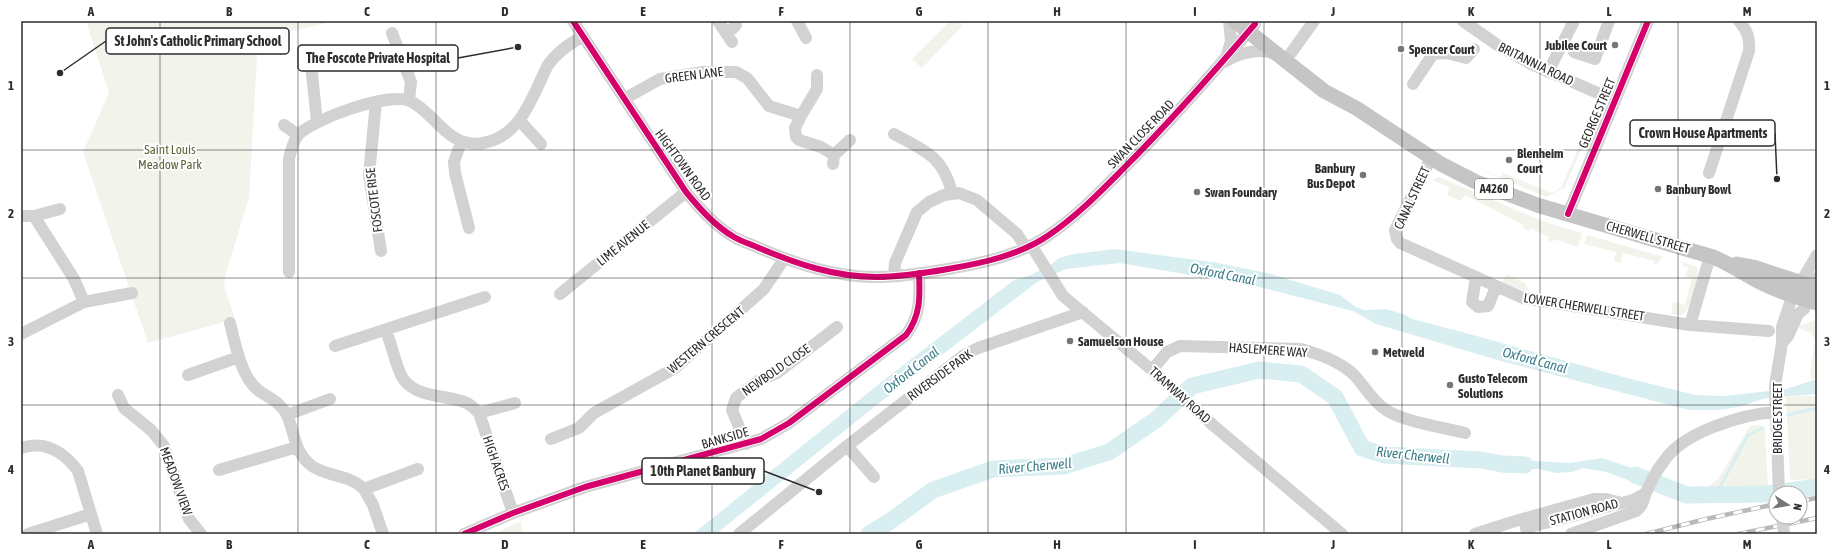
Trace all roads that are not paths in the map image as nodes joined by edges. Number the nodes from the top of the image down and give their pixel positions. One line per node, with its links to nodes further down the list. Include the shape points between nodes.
1 (573, 21): 15 (street, HIGHTOWN ROAD)
2 (718, 21): 12 (street, via 730,38)
3 (1229, 21): 21 (street, SWAN CLOSE ROAD, via 1229,50)
4 (1235, 21): 13 (main road, A4260)
5 (1314, 21): 19 (street)
6 (1463, 21): 22 (street, BRITANNIA ROAD, via 1514,55)
7 (1574, 21): 22 (street)
8 (1609, 21): 18 (street, via 1594,59)
9 (1648, 21): 27 (street, GEORGE STREET)
10 (1739, 21): 39 (street, via 1747,31 1749,51)
11 (801, 22): 16 (street)
12 (736, 25)
13 (1251, 26): 19 (main road, A4260); 21 (street, SWAN CLOSE ROAD)
14 (392, 33): 26 (street, via 411,82)
15 (583, 36): 25 (street, HIGHTOWN ROAD); 30 (street, via 553,57)
16 (806, 38)
17 (1474, 49): 24 (street, via 1466,58 1447,53 1433,54)
18 (1574, 52)
19 (1285, 54): 21 (street, SWAN CLOSE ROAD, via 1264,50 1253,51); 38 (main road, A4260, via 1324,91 1356,108)
20 (311, 64): 31 (street)
21 (1219, 65): 47 (street, SWAN CLOSE ROAD, via 1177,113 1098,194 1061,226)
22 (1548, 72): 27 (street, BRITANNIA ROAD)
23 (817, 75): 29 (street, via 817,89)
24 (1413, 84)
25 (624, 99): 29 (street, GREEN LANE, via 660,79 703,72 736,72 747,78 769,106); 40 (street, HIGHTOWN ROAD)
26 (409, 100): 28 (street, via 389,99); 36 (street)
27 (1614, 100): 43 (street, GEORGE STREET)
28 (376, 102): 31 (street); 49 (street, FOSCOTE RISE, via 369,175)
29 (801, 116): 35 (street, via 795,128 796,137 821,147 834,159)
30 (520, 120): 36 (street, via 512,130 491,142); 37 (street)
31 (317, 122): 34 (street)
32 (284, 125): 34 (street)
33 (894, 134): 41 (street, via 935,158 947,177)
34 (298, 135): 54 (street, via 289,159)
35 (850, 140)
36 (461, 142): 46 (street, via 454,162)
37 (541, 144)
38 (1428, 156): 43 (main road, A4260, via 1476,182); 48 (street, CANAL STREET, via 1395,230 1400,243)
39 (1709, 173)
40 (686, 192): 52 (street, HIGHTOWN ROAD, via 700,209 734,237); 62 (street, LIME AVENUE)
41 (952, 194): 47 (street, TRAMWAY ROAD, via 966,194 983,204); 56 (street, via 929,202 917,212 895,263)
42 (60, 209): 45 (street)
43 (1568, 214): 51 (main road, CHERWELL STREET / A4260)
44 (21, 216): 45 (street)
45 (34, 216): 65 (street, via 74,279)
46 (469, 228)
47 (1029, 246): 55 (street, HIGHTOWN ROAD, via 975,264); 67 (street, TRAMWAY ROAD, via 1063,296)
48 (1415, 250): 57 (street, LOWER CHERWELL STREET)
49 (381, 251)
50 (1817, 255): 58 (street, BRIDGE STREET)
51 (1710, 256): 53 (main road, CHERWELL STREET / A4260); 69 (street)
52 (784, 259): 56 (street, HIGHTOWN ROAD, via 845,275); 86 (street, WESTERN CRESCENT, via 764,289 674,368 594,413 579,428)
53 (1728, 263): 58 (main road, CHERWELL STREET / A4260, via 1753,267); 64 (main road, CHERWELL STREET / A4260)
54 (289, 272)
55 (919, 273): 56 (street, HIGHTOWN ROAD); 87 (street, BANKSIDE, via 920,306 906,335 789,423)
56 (894, 276)
57 (1476, 278): 60 (street, LOWER CHERWELL STREET); 60 (street, via 1472,302 1478,307 1488,306)
58 (1800, 282): 59 (main road, A4260); 64 (street, BRIDGE STREET)
59 (1816, 284): 66 (street, BRIDGE STREET)
60 (1496, 287): 69 (street, LOWER CHERWELL STREET, via 1523,298)
61 (132, 293): 65 (street)
62 (560, 294)
63 (485, 297): 71 (street)
64 (1792, 297): 66 (main road, A4260); 74 (street, BRIDGE STREET, via 1783,320)
65 (84, 302): 73 (street)
66 (1812, 302): 74 (street, BRIDGE STREET, via 1798,314)
67 (1083, 312): 77 (street, TRAMWAY ROAD); 88 (street, RIVERSIDE PARK, via 996,341 964,356)
68 (230, 323): 76 (street)
69 (1690, 325): 72 (street, LOWER CHERWELL STREET)
70 (837, 327): 87 (street, NEWBOLD CLOSE, via 777,373 758,381 736,398 732,410)
71 (386, 330): 75 (street); 83 (street, via 402,377 408,384 428,394 466,403)
72 (1769, 331)
73 (21, 334)
74 (1782, 343): 82 (street, BRIDGE STREET, via 1775,386)
75 (335, 346)
76 (239, 357): 78 (street); 84 (street, via 249,381 258,390 273,398)
77 (1152, 370): 85 (street, HASLEMERE WAY, via 1167,352 1180,346 1301,349 1315,353 1346,369 1381,407 1393,414); 107 (street, TRAMWAY ROAD)
78 (188, 375)
79 (118, 395): 103 (street, MEADOW VIEW, via 124,408 151,430 164,446 189,519)
80 (330, 399): 84 (street)
81 (515, 403): 83 (street)
82 (1776, 407): 94 (street, BRIDGE STREET); 96 (street, STATION ROAD, via 1696,434 1679,445 1666,457)
83 (479, 413): 98 (street, HIGH ACRES)
84 (287, 415): 89 (street)
85 (1465, 433)
86 (551, 439)
87 (746, 444): 98 (street, BANKSIDE, via 585,487)
88 (847, 446): 93 (street); 106 (street, RIVERSIDE PARK)
89 (297, 447): 92 (street); 95 (street, via 313,467 358,483)
90 (21, 448): 99 (street, via 39,445 53,448 63,454 78,470)
91 (418, 469): 95 (street)
92 (219, 470)
93 (874, 477)
94 (1778, 485)
95 (364, 489): 104 (street, via 373,504)
96 (1646, 493): 97 (street, STATION ROAD); 109 (street, STATION ROAD, via 1643,505 1636,512)
97 (1618, 502): 100 (street, STATION ROAD); 108 (street, via 1594,499)
98 (513, 513): 105 (street, BANKSIDE)
99 (91, 514): 101 (street); 102 (street)
100 (1527, 531)
101 (28, 534)
102 (97, 534)
103 (200, 534)
104 (383, 534)
105 (464, 534)
106 (739, 534)
107 (1342, 534)
108 (1475, 534)
109 (1571, 534)

